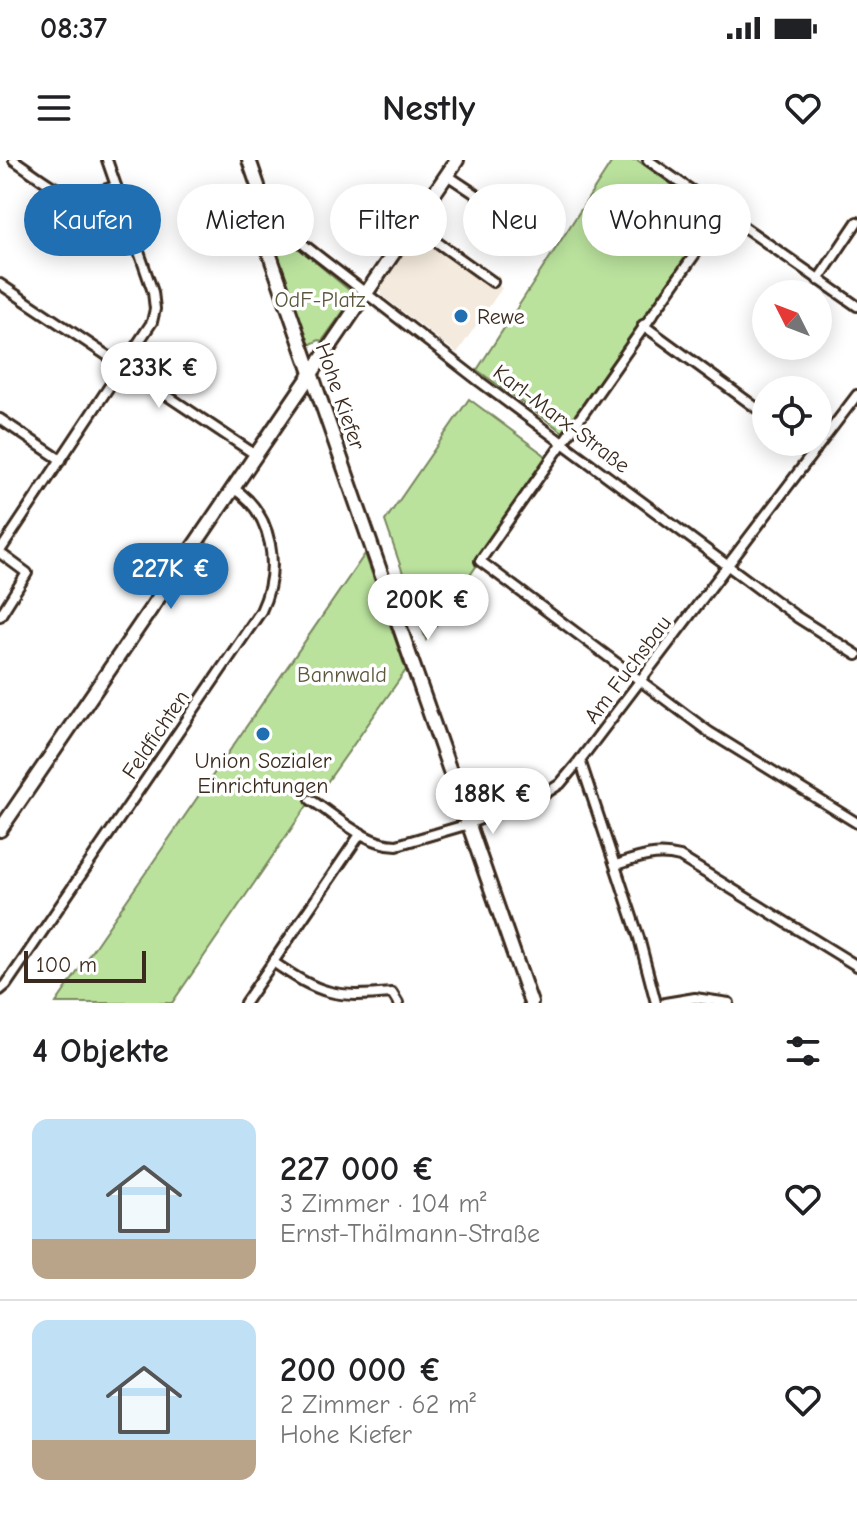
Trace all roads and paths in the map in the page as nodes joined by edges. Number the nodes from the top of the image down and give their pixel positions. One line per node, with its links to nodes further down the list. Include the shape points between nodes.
1 (14, 160): 7 (street)
2 (107, 160): 8 (street)
3 (249, 160): 9 (street, Karl-Marx-Straße)
4 (457, 160): 6 (street)
5 (648, 160): 11 (street)
6 (447, 175): 10 (street); 12 (street)
7 (51, 184)
8 (115, 184)
9 (257, 184)
10 (441, 184)
11 (681, 184)
12 (463, 186)
13 (857, 222): 21 (street)
14 (751, 233): 21 (street)
15 (447, 249): 22 (street)
16 (314, 252): 25 (street, Karl-Marx-Straße)
17 (140, 256): 28 (street, via 155,309 148,330)
18 (270, 256): 29 (street, Hohe Kiefer)
19 (392, 256): 25 (street)
20 (693, 256): 27 (street)
21 (818, 280)
22 (493, 282)
23 (0, 284): 28 (street)
24 (832, 289): 26 (street)
25 (366, 293): 29 (street); 34 (street, Karl-Marx-Straße)
26 (857, 306)
27 (643, 325): 31 (street); 34 (street)
28 (123, 366): 35 (street); 37 (street)
29 (312, 372): 35 (street); 47 (street, Hohe Kiefer)
30 (857, 395): 33 (street, Am Fuchsbau)
31 (752, 405)
32 (0, 419): 37 (street)
33 (832, 428)
34 (562, 442): 40 (street, Karl-Marx-Straße); 43 (street, via 480,561)
35 (256, 455): 38 (street)
36 (811, 456): 40 (street, Am Fuchsbau)
37 (61, 460): 39 (street)
38 (233, 488): 48 (street); 53 (street, Feldfichten, via 254,508 267,534 272,575 265,604)
39 (0, 552): 41 (street, via 27,573)
40 (728, 566): 42 (street, Karl-Marx-Straße); 43 (street, Am Fuchsbau)
41 (0, 616)
42 (857, 655)
43 (640, 680): 44 (street, Am Fuchsbau); 46 (street, via 709,732)
44 (580, 760): 47 (street, Am Fuchsbau, via 551,791); 50 (street)
45 (311, 800): 49 (street, Am Fuchsbau)
46 (857, 823)
47 (470, 824): 49 (street, Am Fuchsbau, via 397,845); 56 (street, Hohe Kiefer)
48 (0, 830)
49 (361, 833): 51 (street)
50 (616, 865): 52 (street, via 649,854 680,857); 57 (street)
51 (273, 962): 54 (street); 55 (street, via 332,993 392,993)
52 (857, 966)
53 (0, 990)
54 (245, 1003)
55 (398, 1003)
56 (531, 1003)
57 (656, 1003)
58 (665, 1003): 59 (street, via 695,998)
59 (729, 1003)

